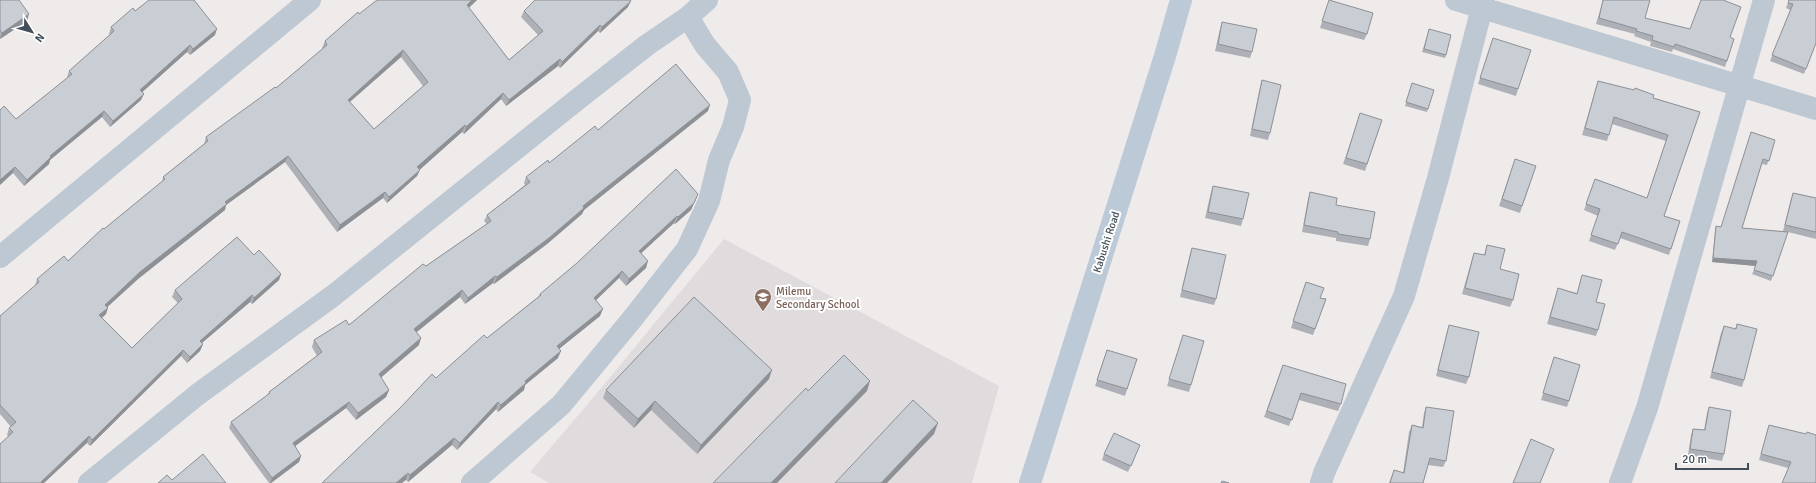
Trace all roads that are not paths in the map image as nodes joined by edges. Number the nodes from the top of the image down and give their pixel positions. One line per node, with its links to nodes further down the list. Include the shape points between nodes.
1 (310, 0): 10 (street)
2 (707, 0): 7 (street)
3 (1181, 0): 13 (main road, Kabushi Road)
4 (1456, 0): 6 (street)
5 (1764, 0): 8 (street)
6 (1483, 4): 8 (street); 14 (street, via 1438,178 1404,296 1368,371)
7 (688, 17): 11 (street, via 647,45 578,99 334,295 197,395); 12 (street, via 705,45 728,72 740,100 734,128 719,160 709,200 687,249 561,405)
8 (1741, 86): 9 (street); 15 (street, via 1647,408)
9 (1816, 109)
10 (0, 257)
11 (89, 483)
12 (472, 483)
13 (1030, 483)
14 (1321, 483)
15 (1620, 483)

